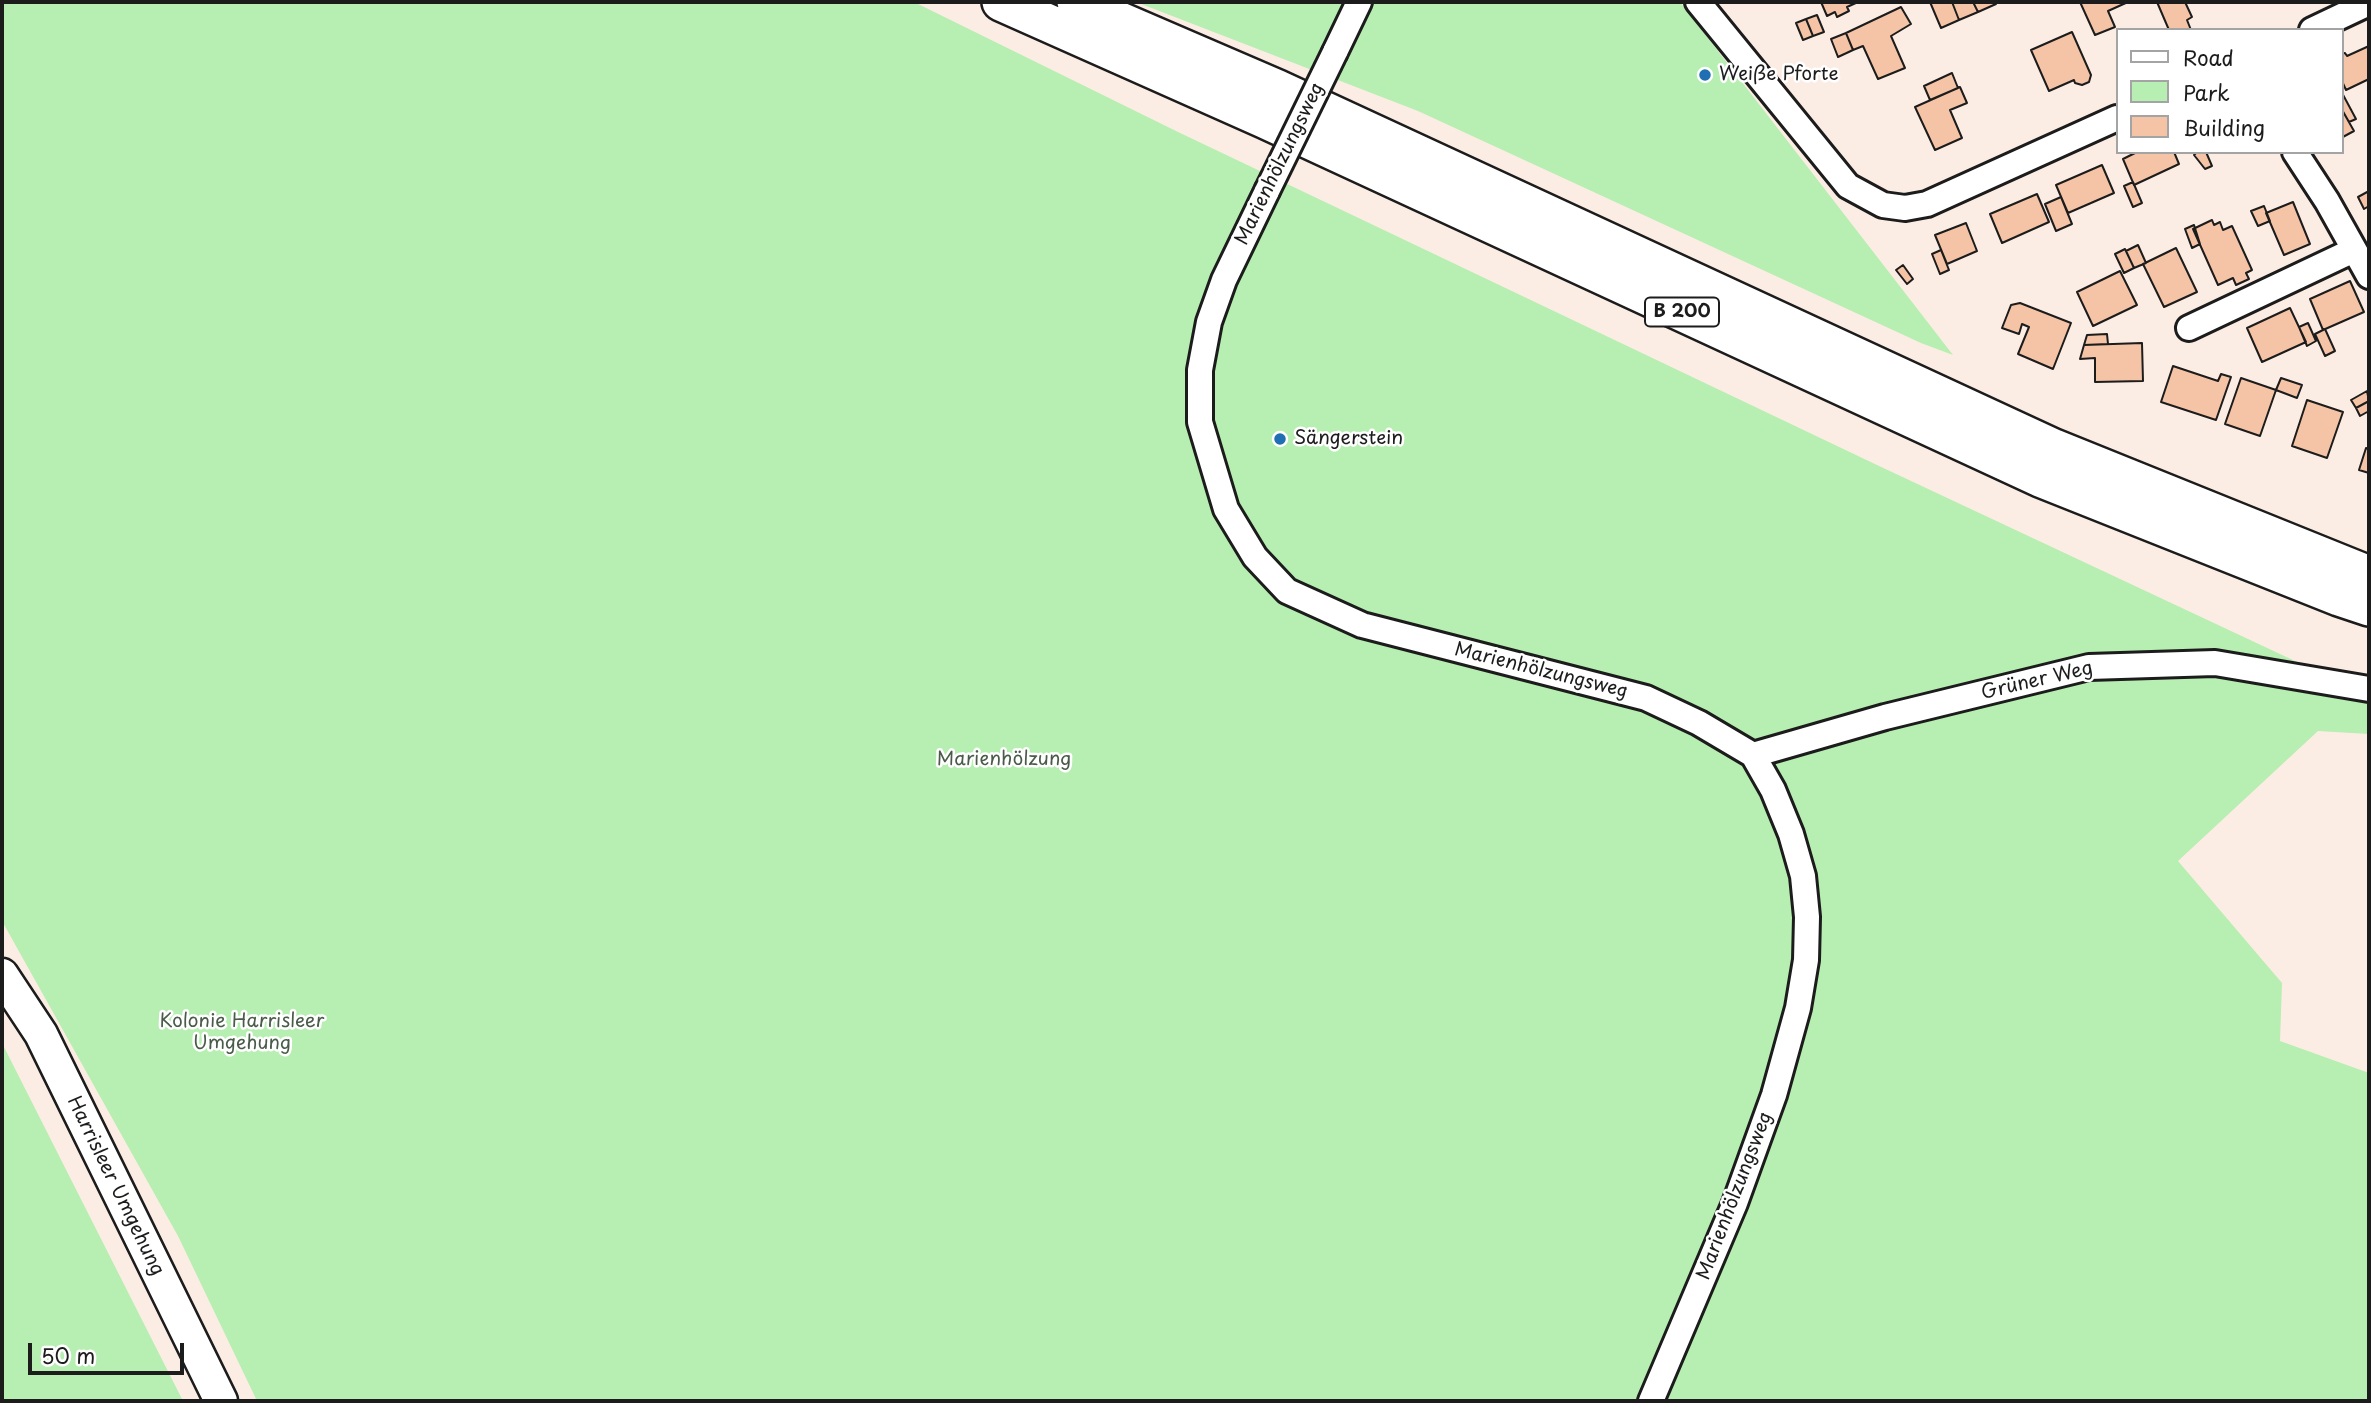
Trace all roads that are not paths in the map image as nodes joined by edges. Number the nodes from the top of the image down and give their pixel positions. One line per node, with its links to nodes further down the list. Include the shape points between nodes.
1 (1001, 2): 13 (highway, B 200, via 1276,124 2040,478)
2 (1076, 2): 12 (highway, B 200, via 1291,94 2054,448)
3 (1359, 2): 15 (street, Marienhölzungsweg, bridge, via 1224,280 1209,322 1200,370 1200,422 1226,509 1255,558 1287,591 1362,625 1646,698)
4 (1699, 2): 7 (street, via 1848,186 1883,205 1927,204)
5 (2369, 3): 6 (street)
6 (2316, 28)
7 (2116, 118)
8 (2296, 154): 9 (street)
9 (2354, 250): 10 (street); 11 (street)
10 (2369, 276)
11 (2189, 328)
12 (2369, 575)
13 (2369, 607)
14 (2369, 689): 15 (street, Grüner Weg, via 2215,663 2089,667)
15 (1753, 755): 18 (street, Marienhölzungsweg, via 1773,790 1803,876 1806,960 1774,1096 1735,1203)
16 (2, 975): 17 (main road, Harrisleer Umgehung, via 41,1034)
17 (221, 1401)
18 (1651, 1401)

